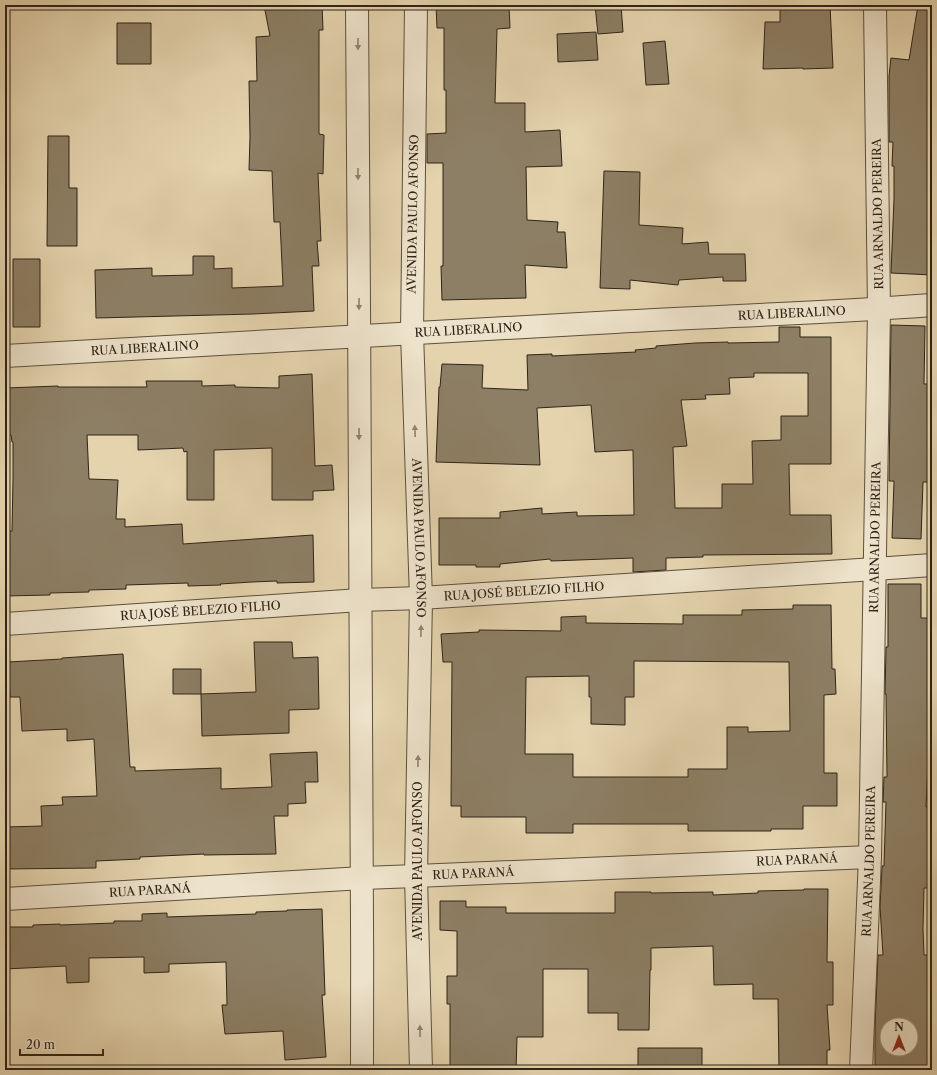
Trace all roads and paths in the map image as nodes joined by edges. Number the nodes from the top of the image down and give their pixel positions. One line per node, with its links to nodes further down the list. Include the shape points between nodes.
1 (357, 5): 7 (street, one-way to 7)
2 (416, 5): 6 (street, AVENIDA PAULO AFONSO)
3 (875, 5): 5 (street, RUA ARNALDO PEREIRA)
4 (932, 305): 5 (street, RUA LIBERALINO)
5 (879, 309): 6 (street, RUA LIBERALINO); 10 (street, RUA ARNALDO PEREIRA)
6 (412, 333): 7 (street, RUA LIBERALINO); 11 (street, AVENIDA PAULO AFONSO, one-way to 6)
7 (359, 336): 8 (street, RUA LIBERALINO); 12 (street, one-way to 12)
8 (5, 356)
9 (932, 565): 10 (street, RUA JOSÉ BELEZIO FILHO)
10 (875, 569): 11 (street, RUA JOSÉ BELEZIO FILHO); 14 (street, RUA ARNALDO PEREIRA)
11 (421, 598): 12 (street, RUA JOSÉ BELEZIO FILHO); 15 (street, AVENIDA PAULO AFONSO, one-way to 11)
12 (360, 600): 13 (street, RUA JOSÉ BELEZIO FILHO); 16 (street)
13 (5, 624)
14 (870, 857): 15 (street, RUA PARANÁ); 20 (street, RUA ARNALDO PEREIRA)
15 (416, 876): 16 (street, RUA PARANÁ); 19 (street, AVENIDA PAULO AFONSO, one-way to 15)
16 (363, 878): 17 (street, RUA PARANÁ); 18 (street)
17 (5, 899)
18 (362, 1070)
19 (421, 1070)
20 (861, 1070)

